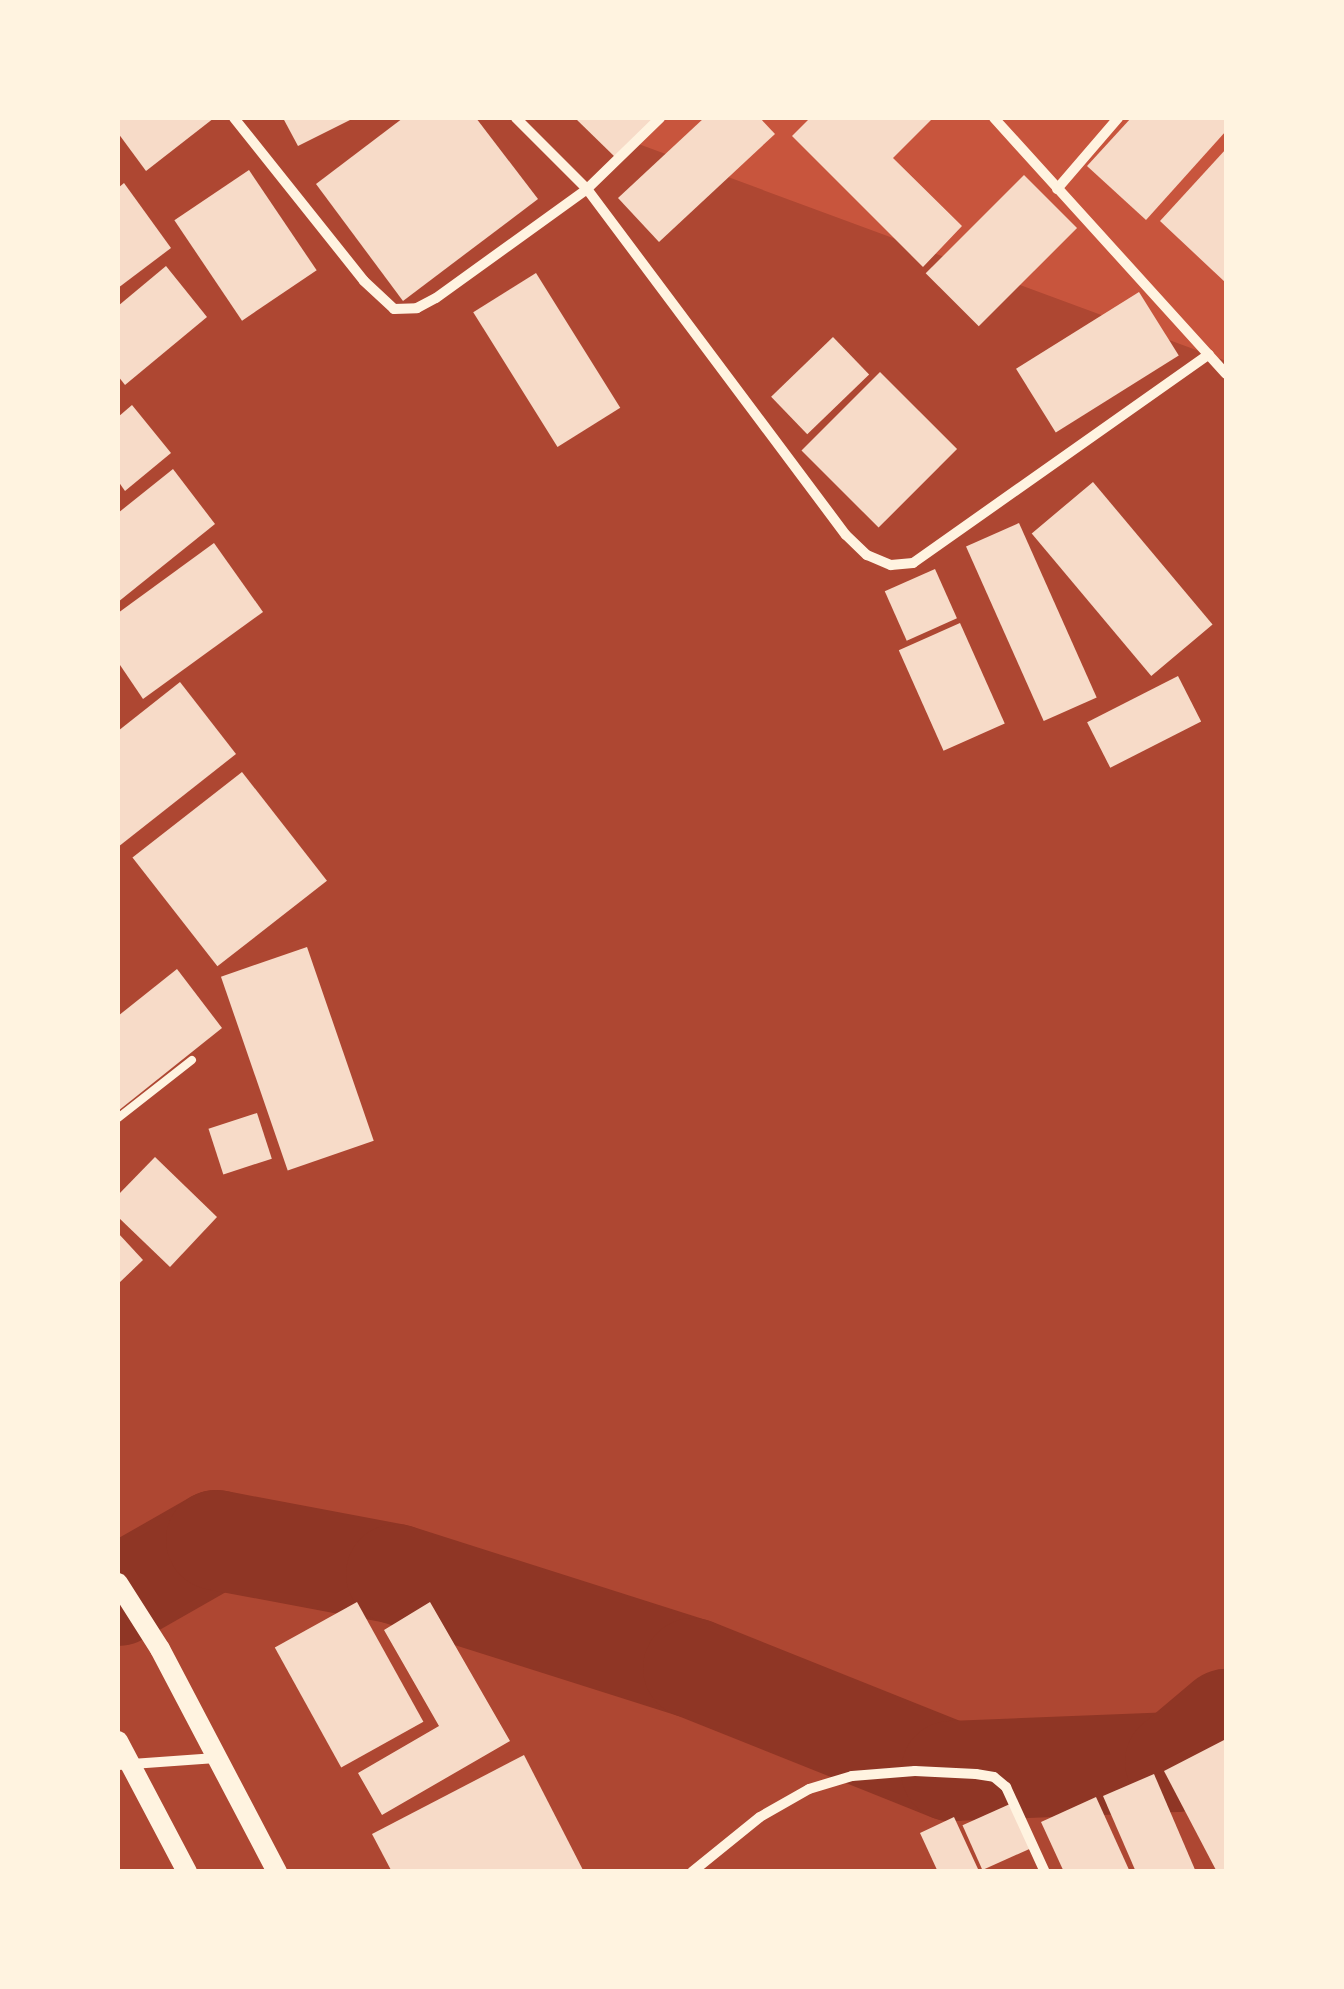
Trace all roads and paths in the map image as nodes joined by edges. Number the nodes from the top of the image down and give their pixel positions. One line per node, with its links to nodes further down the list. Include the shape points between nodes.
1 (234, 118): 6 (street, via 364,281 394,309 436,298)
2 (516, 118): 6 (street)
3 (660, 118): 6 (street)
4 (994, 118): 7 (street)
5 (1118, 118): 7 (street)
6 (587, 189): 8 (street, via 846,536 868,556 891,564 913,564)
7 (1057, 189): 8 (street)
8 (1210, 354): 9 (street)
9 (1226, 374)
10 (192, 1060): 11 (lane)
11 (118, 1118)
12 (118, 1583): 14 (main road)
13 (118, 1740): 15 (main road)
14 (217, 1758): 15 (street); 17 (main road)
15 (124, 1764): 16 (main road)
16 (187, 1872)
17 (277, 1872)
18 (692, 1872): 19 (street, via 760,1816 809,1789 852,1776 914,1772 994,1777 1006,1787)
19 (1045, 1872)

